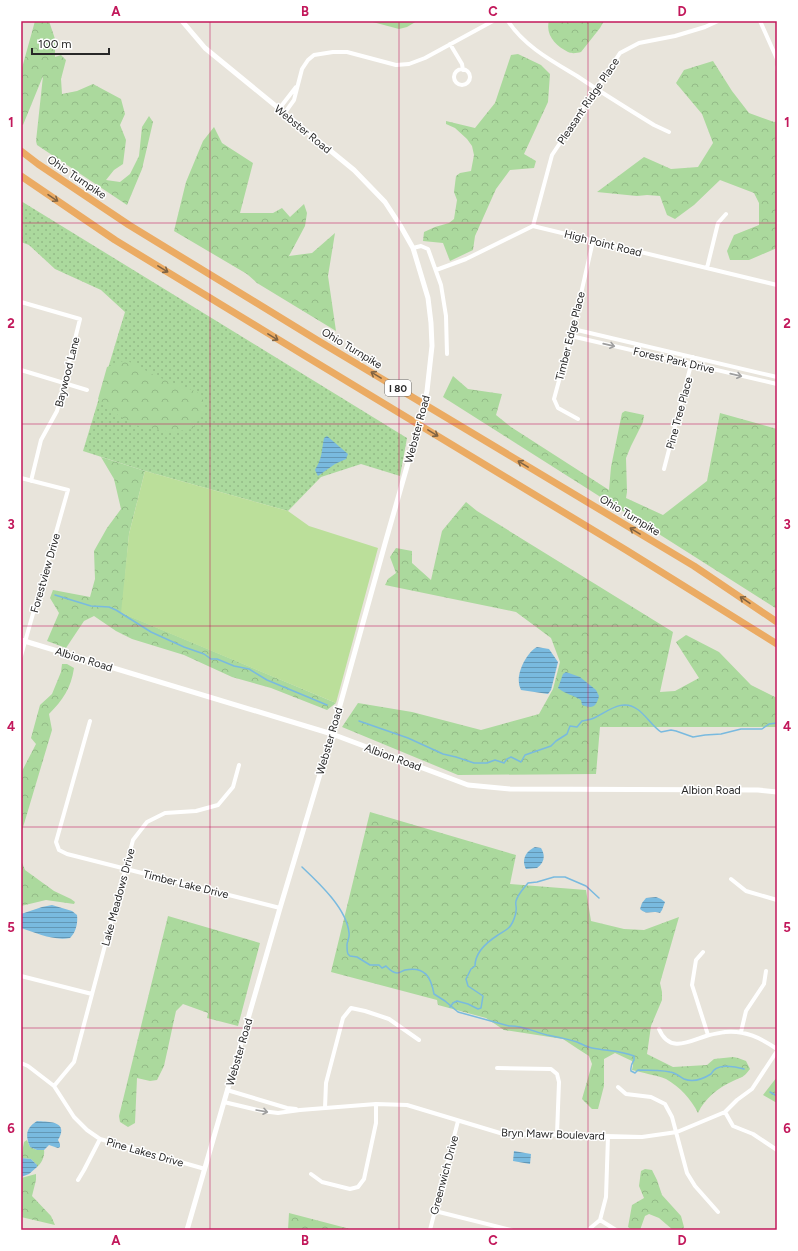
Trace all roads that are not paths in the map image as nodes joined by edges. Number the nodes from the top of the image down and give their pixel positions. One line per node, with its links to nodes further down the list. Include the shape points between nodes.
1 (182, 21): 11 (street, Webster Road, via 204,48)
2 (493, 21): 6 (street)
3 (508, 21): 10 (street, via 525,42)
4 (718, 21): 10 (street, Pleasant Ridge Place, via 675,36 639,43 620,53)
5 (760, 21): 7 (street)
6 (450, 44): 8 (street); 9 (street, via 409,64 396,65 347,52 314,55 302,69)
7 (777, 58)
8 (463, 70)
9 (297, 85): 11 (street); 12 (street, via 294,100)
10 (595, 88): 13 (street); 17 (street, Pleasant Ridge Place, via 552,155)
11 (279, 109): 12 (street, Webster Road)
12 (284, 114): 19 (street, Webster Road, via 354,170 379,195 400,224)
13 (669, 132)
14 (21, 151): 38 (highway, Ohio Turnpike / I 80, one-way to 14, via 694,566 129,225)
15 (21, 176): 40 (highway, I 80, one-way to 40, via 115,240)
16 (726, 214): 20 (street, via 718,224)
17 (533, 226): 18 (street, High Point Road); 21 (street, via 466,259)
18 (593, 241): 20 (street, High Point Road); 24 (street, Timber Edge Place)
19 (413, 248): 21 (street, via 421,246 428,249); 43 (street, Webster Road, via 428,298 431,323 432,346 427,391)
20 (707, 268): 22 (street, High Point Road)
21 (436, 270): 26 (street, via 446,312)
22 (777, 286)
23 (21, 302): 31 (street, Baywood Lane, via 80,319)
24 (573, 329): 25 (street, Timber Edge Place); 27 (street, Forest Park Drive)
25 (571, 336): 28 (street, Forest Park Drive, one-way to 28); 34 (street, Timber Edge Place, via 554,399 558,408)
26 (447, 354)
27 (693, 356): 28 (street, Pine Tree Place); 30 (street, Forest Park Drive)
28 (691, 364): 32 (street, Forest Park Drive, one-way to 32); 35 (street, Pine Tree Place)
29 (21, 370): 31 (street)
30 (777, 377)
31 (64, 382): 33 (street); 37 (street, Baywood Lane, via 57,411 41,440)
32 (777, 383)
33 (87, 390)
34 (578, 419)
35 (664, 469)
36 (21, 478): 37 (street)
37 (31, 481): 39 (street, Forestview Drive, via 68,490)
38 (777, 622)
39 (23, 641): 41 (street, Forestview Drive); 43 (street, Albion Road)
40 (777, 644)
41 (21, 656)
42 (90, 721): 46 (street, Timber Lake Drive, via 56,842 59,850 67,854)
43 (332, 734): 45 (street, Albion Road, via 468,785 510,789); 49 (street, Webster Road)
44 (239, 765): 46 (street, Lake Meadows Drive, via 232,786 218,805 196,811 165,814 147,822 133,840)
45 (777, 792)
46 (125, 868): 49 (street, Timber Lake Drive); 53 (street, Lake Meadows Drive)
47 (731, 879): 48 (street, via 746,891)
48 (777, 900)
49 (280, 908): 63 (street, Webster Road)
50 (703, 952): 56 (street, via 696,960 692,985)
51 (766, 971): 55 (street, via 764,984 746,1011)
52 (21, 976): 53 (street)
53 (92, 994): 61 (street, Lake Meadows Drive, via 74,1062)
54 (659, 1029): 56 (street, via 666,1040 675,1044 685,1044)
55 (741, 1032): 56 (street); 58 (street, via 762,1039)
56 (708, 1035)
57 (418, 1040): 66 (street, via 388,1019 351,1008 343,1018 326,1083)
58 (777, 1050): 68 (street, Bryn Mawr Boulevard, via 752,1089)
59 (21, 1062): 61 (street, Pine Lakes Drive)
60 (497, 1068): 71 (street, via 551,1069 557,1074)
61 (54, 1086): 73 (street, Pine Lakes Drive, via 74,1117)
62 (618, 1087): 70 (street, via 626,1094 651,1097 665,1104)
63 (227, 1090): 64 (street, Webster Road); 67 (street, Bryn Mawr Boulevard)
64 (224, 1102): 67 (street, Bryn Mawr Boulevard, one-way to 67, via 278,1113); 75 (street, Webster Road)
65 (376, 1104): 66 (street, Bryn Mawr Boulevard); 69 (street, Bryn Mawr Boulevard, via 407,1105); 76 (street, via 376,1123 364,1179 358,1187 350,1189 322,1182)
66 (325, 1108): 67 (street, Bryn Mawr Boulevard)
67 (300, 1110)
68 (725, 1112): 70 (street, Bryn Mawr Boulevard); 74 (street, via 733,1126 753,1134)
69 (458, 1121): 71 (street, Bryn Mawr Boulevard, via 500,1133); 78 (street, Greenwich Drive)
70 (677, 1132): 72 (street, Bryn Mawr Boulevard, via 642,1137); 79 (street, via 687,1173)
71 (557, 1134): 72 (street, Bryn Mawr Boulevard)
72 (608, 1136): 80 (street, via 606,1197)
73 (100, 1140): 75 (street, Pine Lakes Drive); 77 (street)
74 (777, 1150)
75 (205, 1169): 81 (street, Webster Road)
76 (310, 1174)
77 (78, 1180)
78 (435, 1211): 82 (street, Greenwich Drive); 83 (street)
79 (718, 1212)
80 (600, 1220): 84 (street); 85 (street)
81 (187, 1230)
82 (430, 1230)
83 (511, 1230)
84 (588, 1230)
85 (616, 1230)

